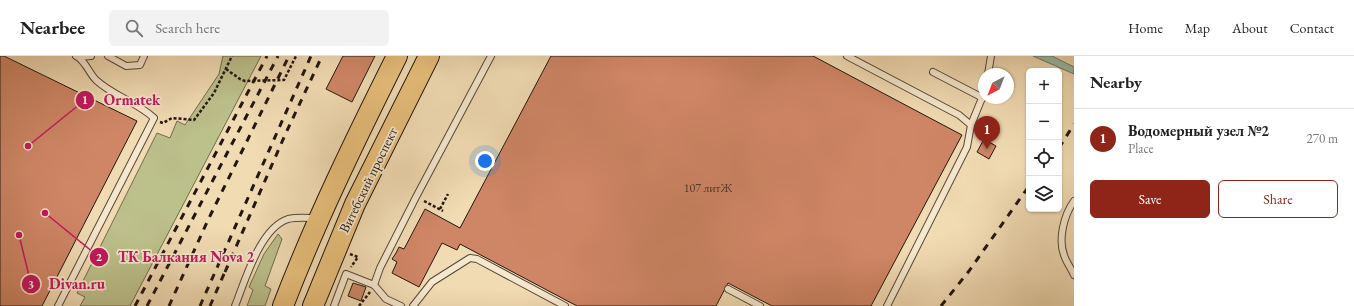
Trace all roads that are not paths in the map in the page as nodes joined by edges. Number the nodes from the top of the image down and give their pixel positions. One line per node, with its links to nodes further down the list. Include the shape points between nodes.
1 (91, 56): 9 (lane)
2 (108, 56): 3 (lane, via 126,66 140,65)
3 (144, 56)
4 (397, 56): 16 (main road, Витебский проспект)
5 (430, 56): 24 (main road, Витебский проспект, via 354,204)
6 (491, 56): 18 (lane, via 416,197)
7 (847, 56): 14 (lane, via 959,114)
8 (991, 56): 10 (lane)
9 (77, 57): 21 (lane, via 96,80 143,108 154,118)
10 (989, 68)
11 (932, 72): 12 (lane)
12 (978, 93)
13 (981, 104): 14 (lane)
14 (972, 125): 31 (lane, via 967,147)
15 (1074, 201): 17 (lane, via 1065,218 1062,235 1063,254)
16 (319, 218): 22 (lane, via 288,219 274,228 254,259); 23 (main road, Витебский проспект)
17 (1074, 275)
18 (374, 285): 20 (lane); 25 (lane, via 346,274)
19 (728, 289): 30 (lane)
20 (386, 299): 26 (lane); 27 (lane)
21 (58, 306)
22 (235, 306)
23 (283, 306)
24 (313, 306)
25 (334, 306)
26 (384, 306)
27 (401, 306)
28 (413, 306): 29 (lane, via 432,282 470,258 477,259)
29 (564, 306)
30 (760, 306)
31 (887, 306)

